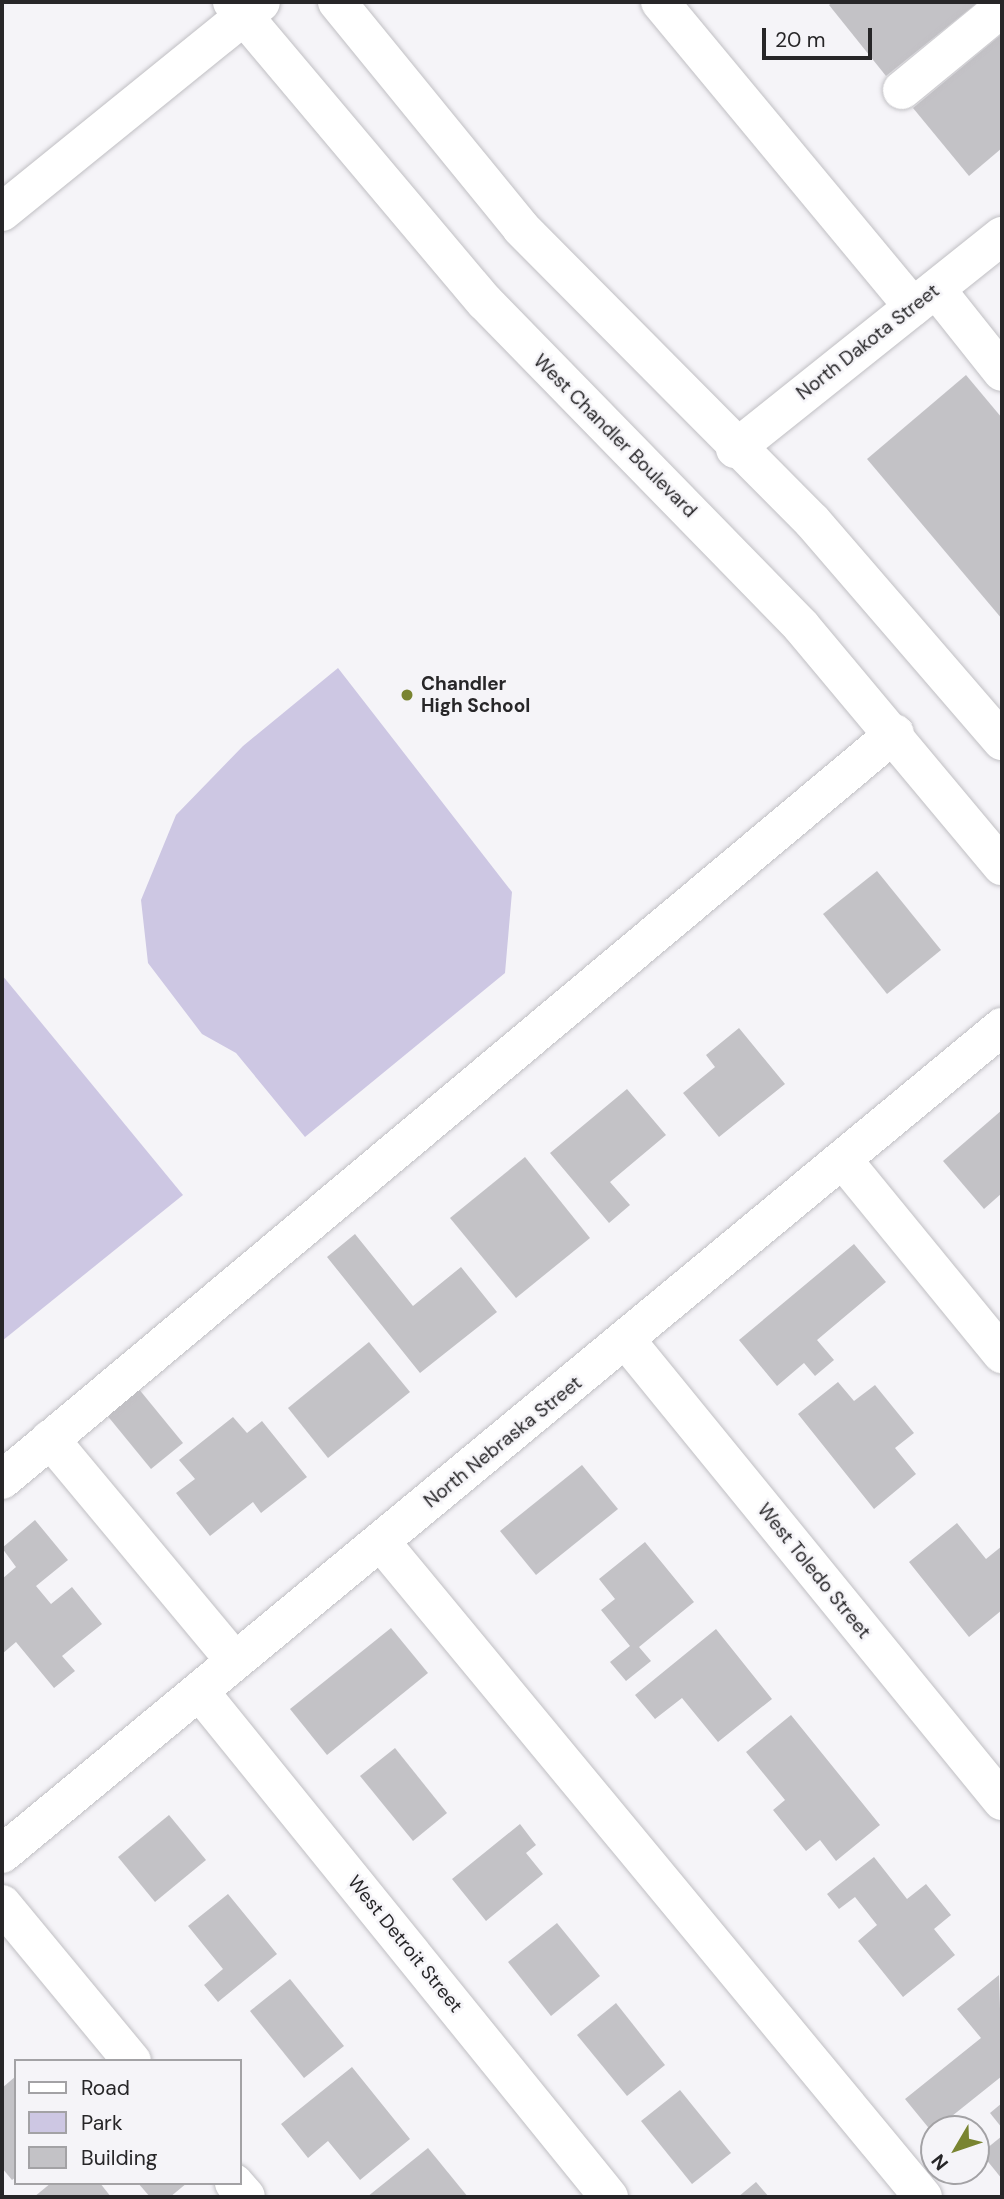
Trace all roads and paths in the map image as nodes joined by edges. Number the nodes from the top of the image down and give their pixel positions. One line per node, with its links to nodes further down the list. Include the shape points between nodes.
1 (337, 2): 10 (street, via 521,228)
2 (660, 2): 8 (street)
3 (245, 6): 6 (street); 11 (street, West Chandler Boulevard, via 485,302 742,564)
4 (1002, 8): 5 (street)
5 (902, 90)
6 (2, 212)
7 (1002, 236): 8 (street, North Dakota Street)
8 (925, 298): 9 (street); 10 (street, North Dakota Street)
9 (1002, 372)
10 (735, 449): 12 (street, via 812,521)
11 (895, 733): 13 (street, West Chandler Boulevard); 18 (street)
12 (1002, 741)
13 (1002, 866)
14 (1002, 1027): 15 (street, North Nebraska Street)
15 (843, 1160): 16 (street, North Nebraska Street); 17 (street)
16 (626, 1340): 20 (street, North Nebraska Street); 23 (street, West Toledo Street)
17 (1002, 1354)
18 (50, 1439): 19 (street); 21 (street)
19 (2, 1480)
20 (381, 1542): 21 (street, North Nebraska Street); 28 (street)
21 (234, 1660): 22 (street, North Nebraska Street)
22 (200, 1692): 24 (street, North Nebraska Street); 27 (street, West Detroit Street)
23 (1002, 1801)
24 (2, 1854)
25 (2, 1904): 26 (street)
26 (130, 2059)
27 (609, 2197)
28 (923, 2197)

